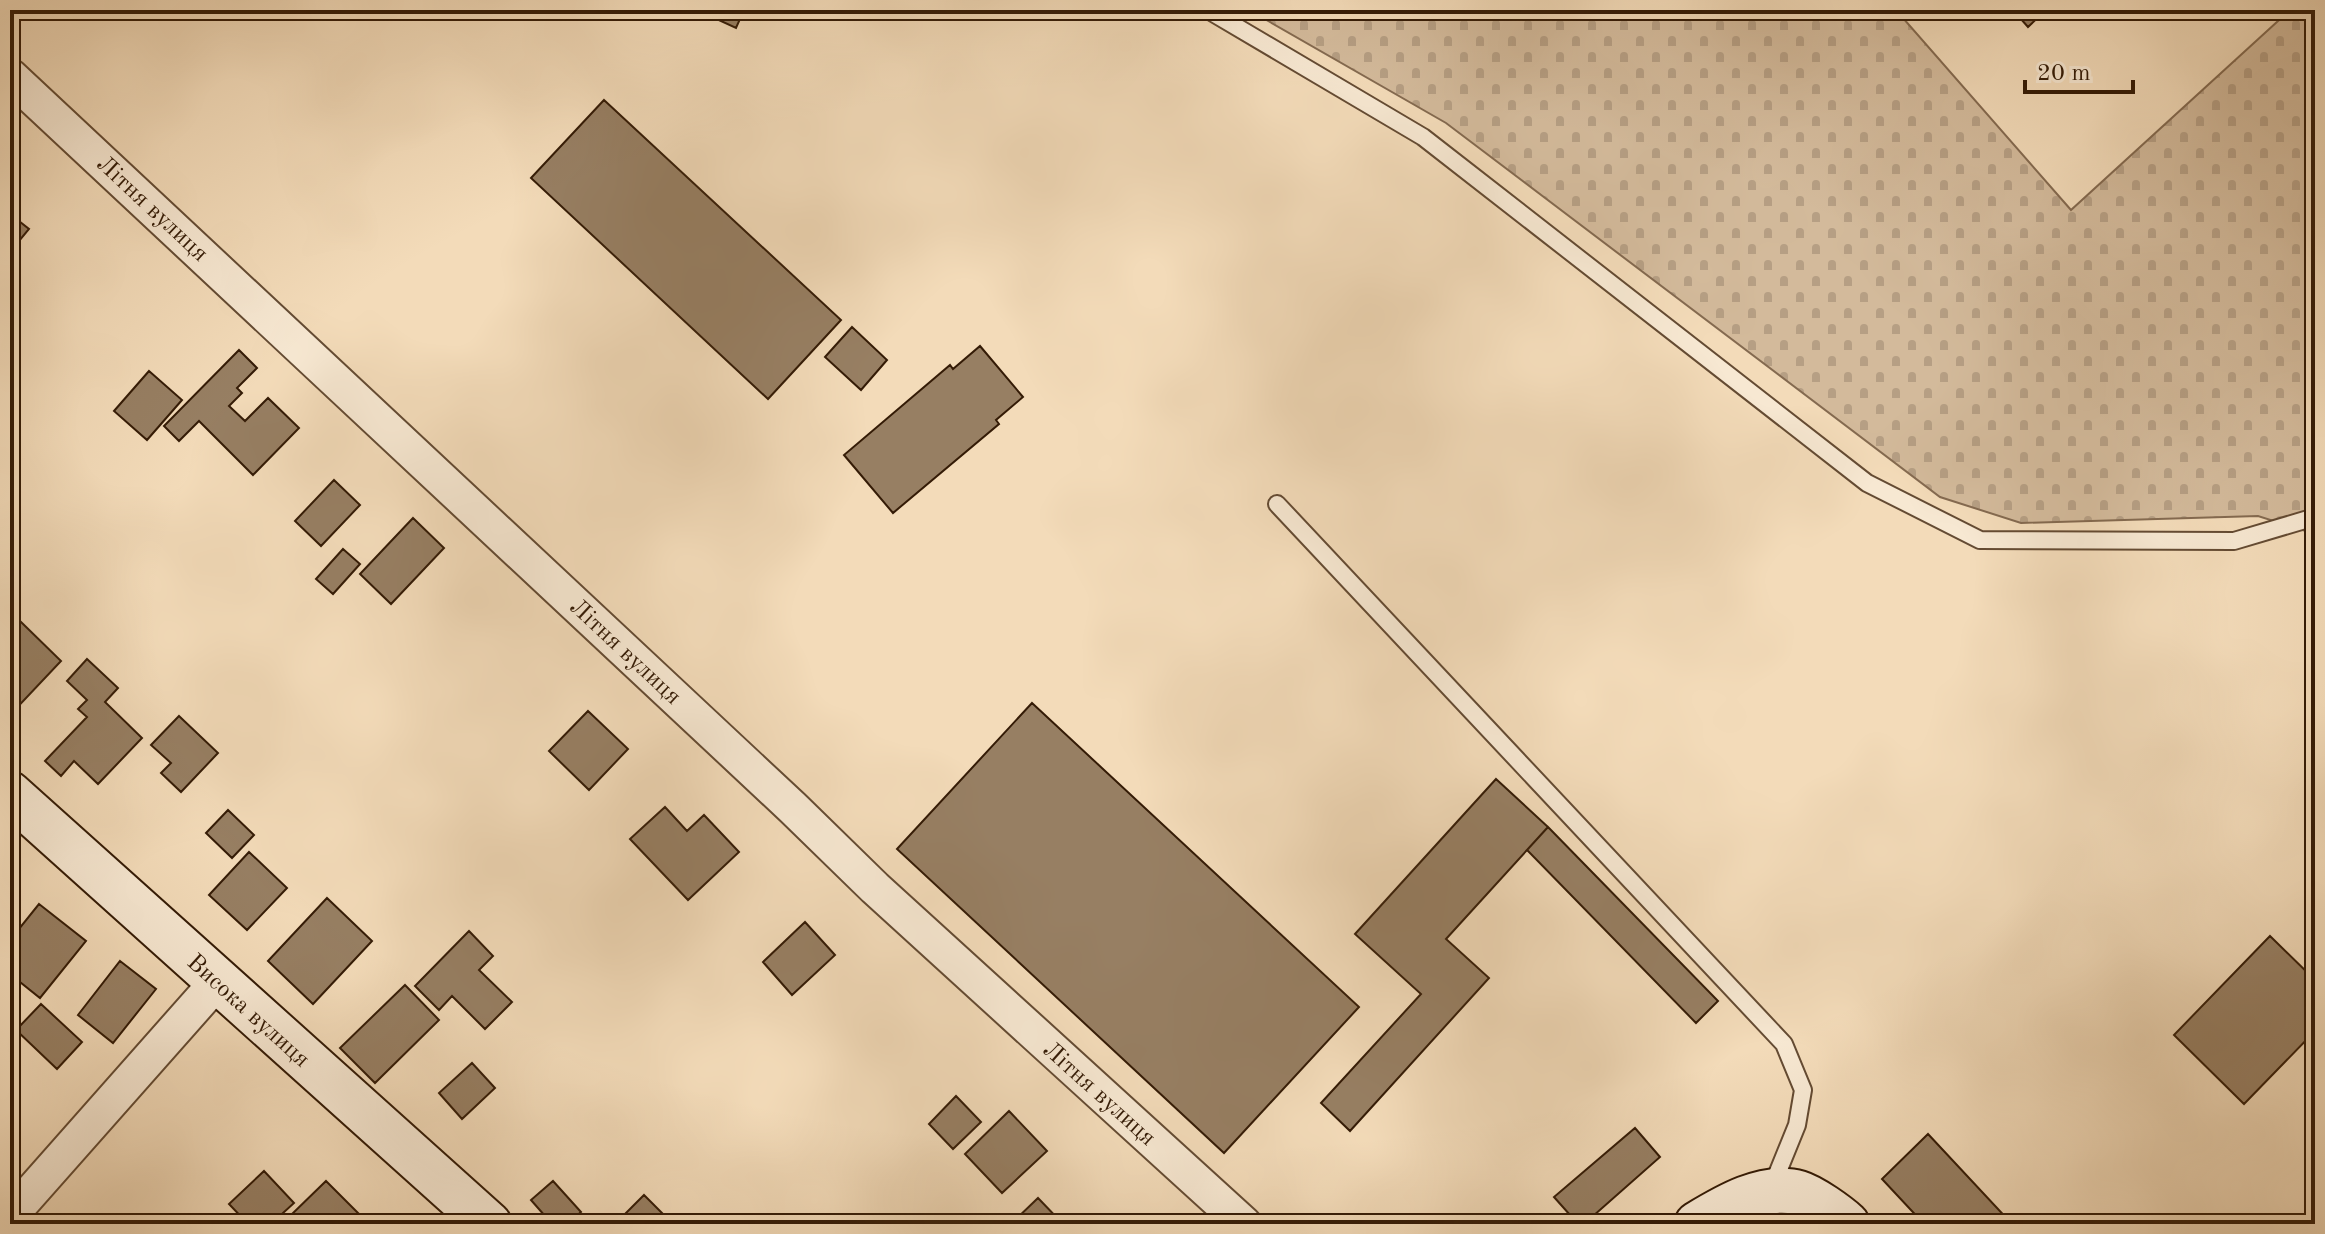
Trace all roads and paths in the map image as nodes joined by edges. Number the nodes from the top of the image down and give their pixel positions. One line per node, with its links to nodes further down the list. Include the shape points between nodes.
1 (1208, 10): 4 (lane, via 1423,137 1867,483 1980,540 2234,541)
2 (10, 76): 10 (street, Літня вулиця, via 875,888)
3 (1277, 504): 7 (lane, via 1784,1044 1803,1090 1797,1125)
4 (2315, 517)
5 (10, 794): 6 (street, Висока вулиця)
6 (217, 982): 8 (street); 9 (street, Висока вулиця)
7 (1770, 1192): 11 (street, via 1728,1205); 12 (street, via 1799,1193)
8 (10, 1216)
9 (489, 1224)
10 (1244, 1224)
11 (1697, 1224)
12 (1847, 1224)

